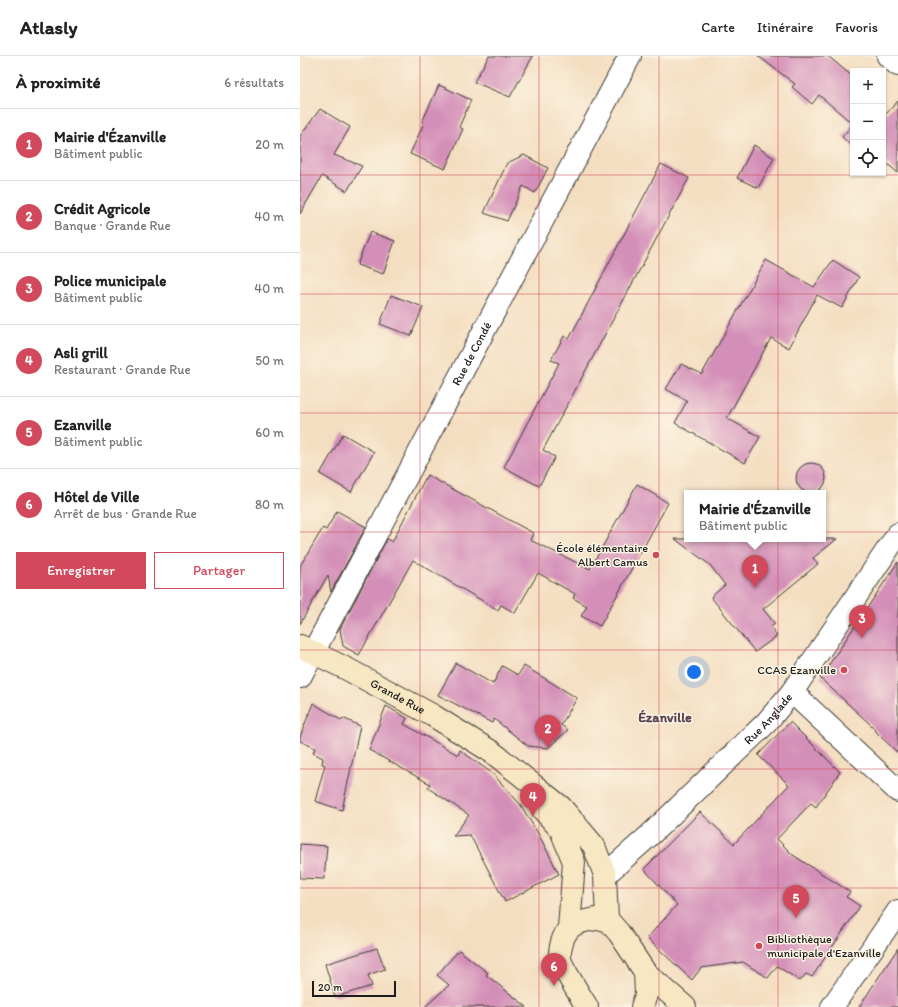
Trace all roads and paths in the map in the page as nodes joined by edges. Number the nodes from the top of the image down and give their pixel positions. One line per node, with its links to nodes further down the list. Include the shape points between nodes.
1 (630, 56): 5 (street, Rue de Condé)
2 (888, 56): 3 (street)
3 (898, 65)
4 (898, 534): 7 (street, Rue Anglade)
5 (307, 649): 6 (street, Rue de Condé); 8 (main road, Grande Rue, via 432,715)
6 (300, 677)
7 (792, 692): 9 (street); 10 (street, Rue Anglade, via 761,728)
8 (492, 752): 10 (main road, Grande Rue, via 561,807 594,846); 13 (main road, Grande Rue, via 562,830 574,862)
9 (898, 791)
10 (605, 875): 12 (main road, Grande Rue)
11 (898, 911): 18 (street)
12 (607, 919): 13 (main road, via 598,918); 14 (main road)
13 (569, 928): 15 (main road, Grande Rue, via 562,943 560,959)
14 (645, 972): 16 (main road, via 646,995); 17 (main road)
15 (587, 1007)
16 (642, 1007)
17 (685, 1007)
18 (832, 1007)

